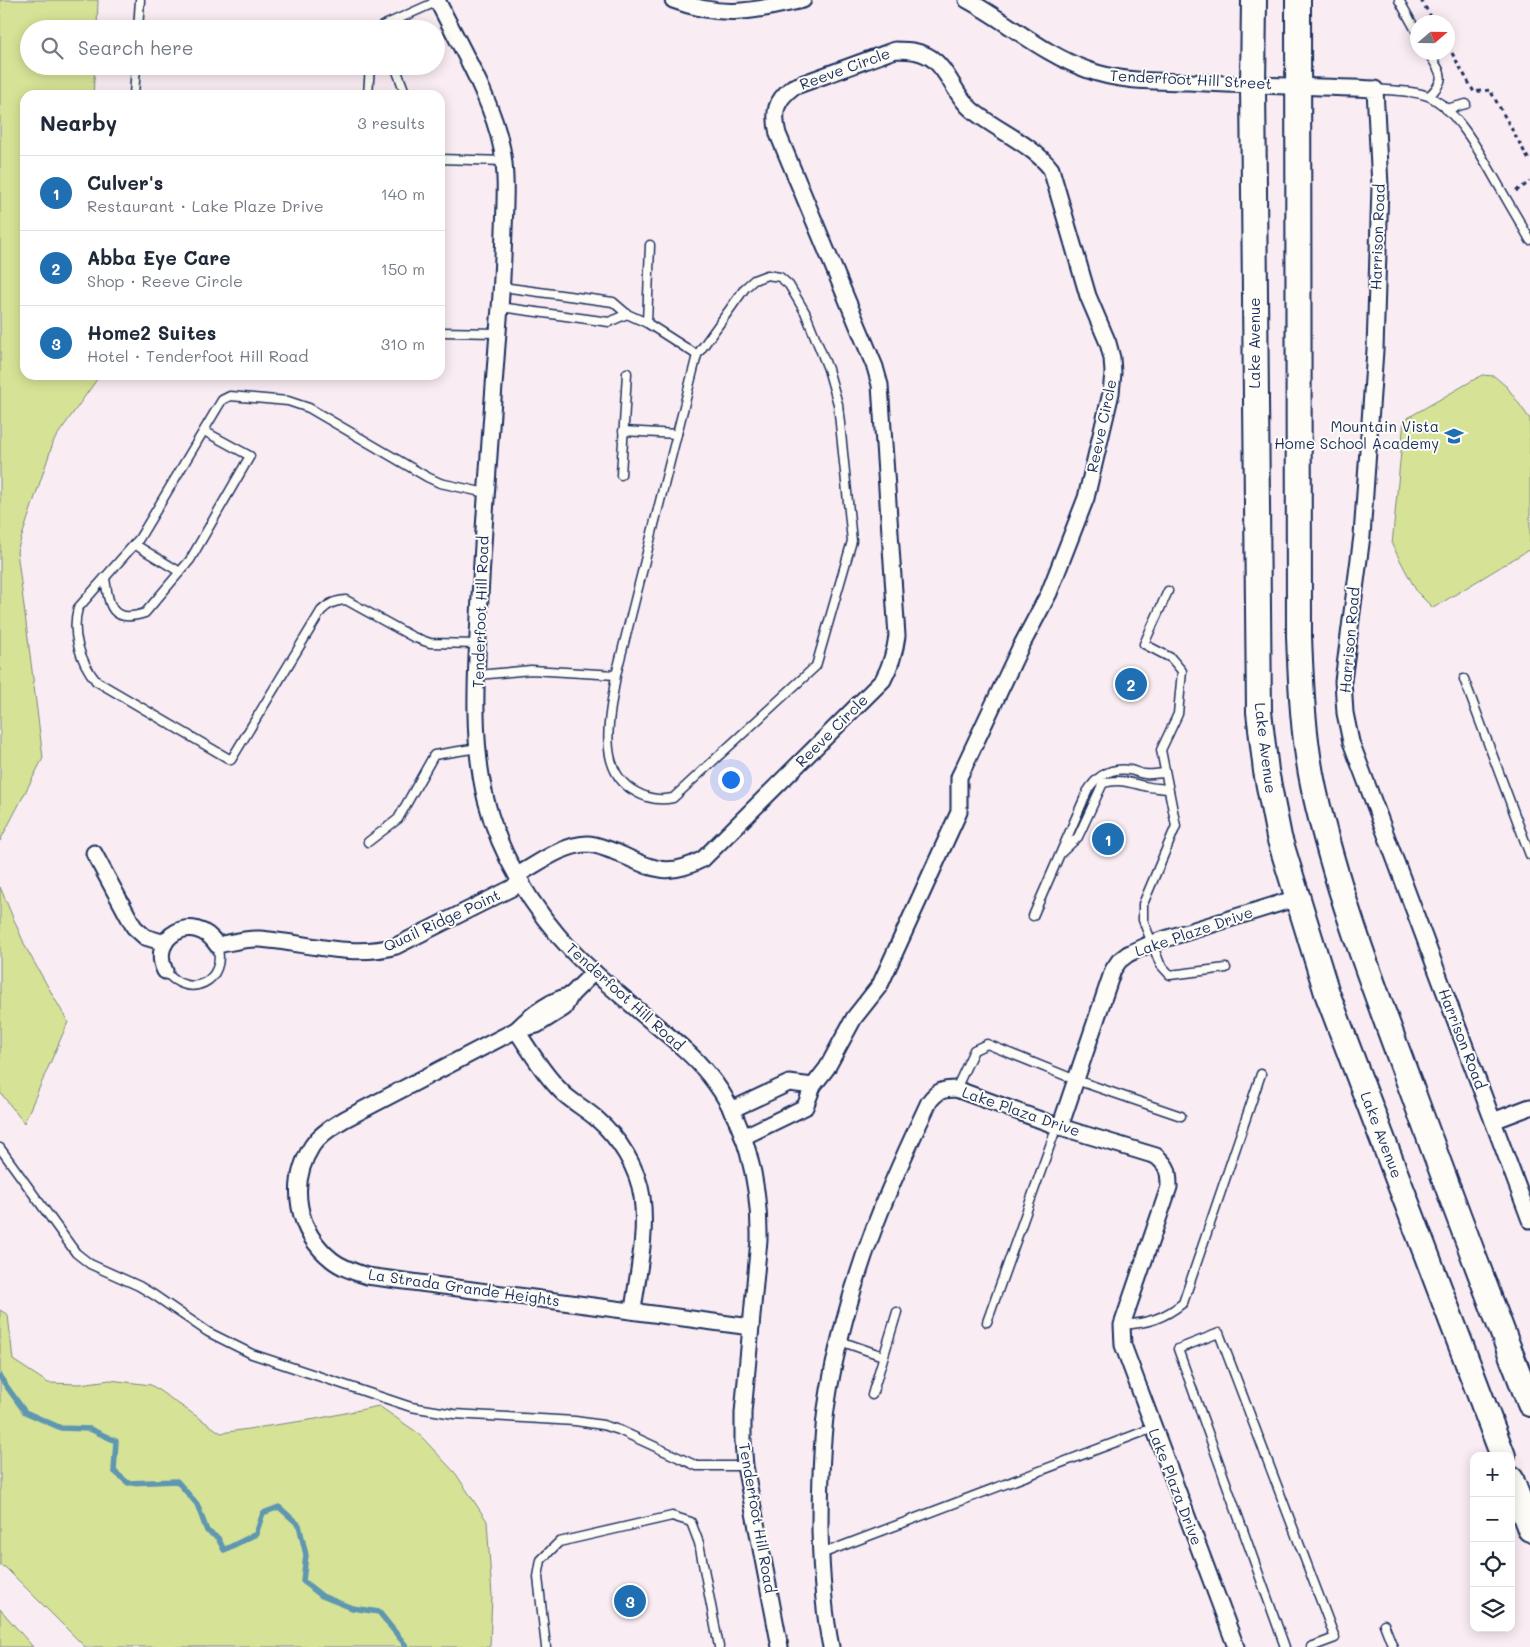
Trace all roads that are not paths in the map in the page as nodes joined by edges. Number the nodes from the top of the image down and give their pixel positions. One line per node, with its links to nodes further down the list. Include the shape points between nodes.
1 (140, 0): 9 (lane)
2 (673, 0): 3 (street, via 696,8 738,12)
3 (804, 0)
4 (967, 0): 17 (street, Tenderfoot Hill Street, via 1040,47 1088,71 1114,78)
5 (1254, 0): 17 (main road, Lake Avenue)
6 (1298, 0): 16 (main road)
7 (1399, 0): 11 (lane)
8 (438, 1): 10 (lane); 26 (street, Tenderfoot Hill Road, via 489,107)
9 (139, 20)
10 (397, 20)
11 (1410, 20)
12 (1432, 60): 22 (lane, via 1442,80)
13 (135, 75): 19 (lane)
14 (369, 75): 20 (lane)
15 (398, 75): 21 (lane)
16 (1298, 85): 17 (street, Tenderfoot Hill Street); 18 (street, Tenderfoot Hill Street); 87 (main road, via 1299,636 1302,715 1313,788 1338,882 1378,1000)
17 (1253, 86): 58 (main road, Lake Avenue, via 1259,712 1279,837)
18 (1374, 89): 22 (lane); 74 (street, Harrison Road, via 1380,186 1375,350 1362,536 1343,681 1345,713 1351,742)
19 (134, 90)
20 (368, 90)
21 (404, 90)
22 (1429, 96): 24 (lane)
23 (1466, 104): 24 (lane)
24 (1446, 109): 27 (lane, via 1467,133)
25 (445, 159): 26 (lane)
26 (504, 161): 29 (street, Tenderfoot Hill Road)
27 (1530, 240)
28 (650, 245): 32 (lane)
29 (502, 287): 30 (street, Tenderfoot Hill Road); 31 (lane, via 613,302)
30 (500, 308): 31 (lane, via 609,322); 34 (street, Tenderfoot Hill Road)
31 (627, 314): 32 (lane)
32 (647, 323): 35 (lane)
33 (445, 332): 34 (lane)
34 (498, 333): 41 (street, Tenderfoot Hill Road)
35 (697, 355): 39 (lane); 48 (lane, via 754,280 767,275 780,277 789,285 805,312 838,404 852,542 816,666 673,798 656,800 646,797 623,783 614,769 608,733)
36 (627, 373): 38 (lane)
37 (204, 430): 41 (lane, via 222,400 230,396 288,402 308,408 440,483); 42 (lane); 43 (lane, via 250,456)
38 (624, 432): 39 (lane); 40 (lane)
39 (677, 434): 48 (lane)
40 (621, 475)
41 (486, 493): 46 (street, Tenderfoot Hill Road)
42 (134, 544): 43 (lane); 44 (lane)
43 (180, 572): 44 (lane, via 145,613 124,617 112,608)
44 (104, 578): 46 (lane, via 78,608 76,618 75,632 88,671 106,688 231,760 327,604 346,600 430,643)
45 (1168, 591): 51 (lane, via 1144,644 1171,658 1182,671 1178,714 1161,750)
46 (478, 644): 47 (street, Tenderfoot Hill Road)
47 (478, 675): 48 (lane, via 531,670); 50 (street, Tenderfoot Hill Road)
48 (616, 675)
49 (1464, 679): 56 (lane)
50 (478, 748): 53 (lane, via 434,755 398,819); 57 (street, Tenderfoot Hill Road, via 486,798 496,830)
51 (1165, 773): 52 (lane); 55 (lane, via 1114,771 1094,780)
52 (1168, 789): 55 (lane, via 1126,781 1103,783 1078,837); 61 (lane, via 1176,826 1143,904 1143,920)
53 (368, 842)
54 (94, 853): 60 (street, via 134,927 145,937)
55 (1060, 855): 59 (lane)
56 (1530, 855)
57 (520, 879): 62 (street, Quail Ridge Point, via 396,946 379,950 360,951 257,939); 65 (street, Tenderfoot Hill Road, via 556,932); 69 (street, Reeve Circle, via 567,848 583,845 601,846 664,871 695,864 883,680 890,668 897,636 880,385 775,122 778,102 793,87 895,50 922,53 934,60 970,109 1051,169 1088,296 1112,358 1111,393 1086,498 1049,593 959,777 959,812 880,984 854,1018 827,1068)
58 (1297, 898): 61 (street, Lake Plaze Drive); 89 (main road, Lake Avenue, via 1327,992)
59 (1033, 916)
60 (165, 943): 62 (street, via 172,934 192,928 211,937); 64 (street, via 161,956)
61 (1152, 943): 63 (lane, via 1160,964 1170,975); 68 (street, Lake Plaze Drive, via 1128,954 1113,970)
62 (217, 945): 64 (lane, via 219,963 206,982 186,986 176,983)
63 (1226, 968)
64 (165, 971)
65 (594, 972): 66 (street, La Strada Grande Heights, via 572,995 558,999 531,1015); 72 (street, Tenderfoot Hill Road, via 692,1056)
66 (516, 1030): 79 (street, via 549,1078 598,1120 621,1146 638,1180 644,1218); 79 (street, La Strada Grande Heights, via 345,1119 322,1135 313,1145 300,1174 300,1213 308,1232 332,1261 367,1276)
67 (1261, 1074): 82 (lane, via 1183,1303 1166,1316)
68 (1076, 1080): 70 (lane, via 987,1044 974,1050); 73 (lane); 75 (street, Lake Plaze Drive)
69 (813, 1086): 72 (street, via 789,1083); 76 (street, Reeve Circle, via 805,1107)
70 (956, 1089): 75 (street, Lake Plaza Drive); 84 (street, Lake Plaza Drive, via 936,1092 929,1102 872,1234)
71 (1530, 1107): 74 (street)
72 (731, 1110): 76 (street, Tenderfoot Hill Road)
73 (1181, 1116)
74 (1493, 1121): 78 (street, Harrison Road)
75 (1058, 1127): 81 (lane); 82 (street, Lake Plaza Drive, via 1156,1156 1165,1164 1169,1175 1169,1187)
76 (742, 1138): 83 (street, Tenderfoot Hill Road, via 751,1162 759,1214)
77 (0, 1148): 90 (lane, via 76,1253 90,1264 154,1295 208,1332 252,1354 411,1407 454,1414 603,1425 698,1466)
78 (1530, 1220)
79 (633, 1310): 83 (street, La Strada Grande Heights)
80 (897, 1312): 85 (lane)
81 (987, 1322)
82 (1122, 1325): 88 (street, Lake Plaza Drive, via 1123,1345)
83 (751, 1327): 90 (street, Tenderfoot Hill Road, via 743,1413)
84 (840, 1341): 85 (lane); 93 (street, Lake Plaza Drive, via 823,1438)
85 (884, 1356): 86 (lane)
86 (872, 1396)
87 (1530, 1404)
88 (1152, 1428): 93 (lane); 99 (street, Lake Plaza Drive)
89 (1501, 1452)
90 (745, 1466): 97 (street, Tenderfoot Hill Road)
91 (1515, 1489): 92 (main road)
92 (1530, 1529)
93 (821, 1554): 98 (street, Lake Plaza Drive)
94 (1384, 1624): 102 (lane)
95 (546, 1647): 96 (lane, via 538,1577 541,1560 559,1542 672,1516 691,1522 699,1544)
96 (719, 1647)
97 (780, 1647)
98 (831, 1647)
99 (1236, 1647)
100 (1285, 1647): 101 (lane, via 1178,1349 1219,1333 1335,1638)
101 (1311, 1647)
102 (1393, 1647)

